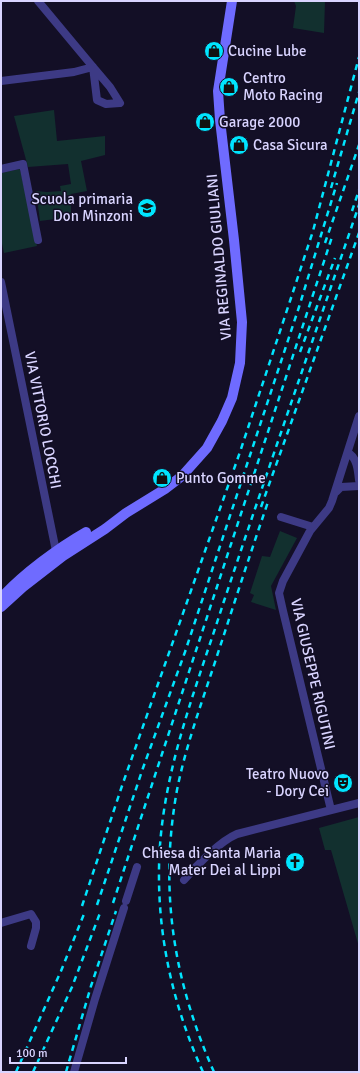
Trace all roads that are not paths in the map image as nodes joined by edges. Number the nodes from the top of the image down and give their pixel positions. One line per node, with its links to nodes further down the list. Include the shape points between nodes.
1 (38, 1): 3 (street)
2 (232, 1): 13 (main road, VIA REGINALDO GIULIANI, via 218,96 241,307 242,346 238,376 224,416 202,455 174,483)
3 (93, 68): 3 (street, via 97,100 106,104 120,102); 4 (street)
4 (1, 81)
5 (1, 169): 6 (street, via 23,164)
6 (38, 240)
7 (1, 282): 16 (street, VIA VITTORIO LOCCHI)
8 (359, 416): 9 (street, VIA GIUSEPPE RIGUTINI)
9 (348, 453): 10 (street, via 354,459); 12 (street, VIA GIUSEPPE RIGUTINI)
10 (359, 480)
11 (359, 486): 12 (street, via 341,488)
12 (336, 492): 15 (street, VIA GIUSEPPE RIGUTINI, via 329,508)
13 (126, 513): 16 (main road, VIA REGINALDO GIULIANI, via 102,523); 17 (main road, VIA REGINALDO GIULIANI)
14 (281, 517): 15 (street)
15 (313, 527): 21 (street, VIA GIUSEPPE RIGUTINI, via 283,581 280,592)
16 (56, 551): 17 (street, VIA VITTORIO LOCCHI); 18 (main road, VIA REGINALDO GIULIANI)
17 (53, 563): 19 (main road, VIA REGINALDO GIULIANI)
18 (1, 598)
19 (1, 606)
20 (359, 803): 21 (street)
21 (331, 810): 23 (street, via 233,836 202,861)
22 (136, 868): 26 (street)
23 (184, 880)
24 (1, 923): 25 (street, via 31,914 36,922)
25 (31, 946)
26 (74, 1072)

